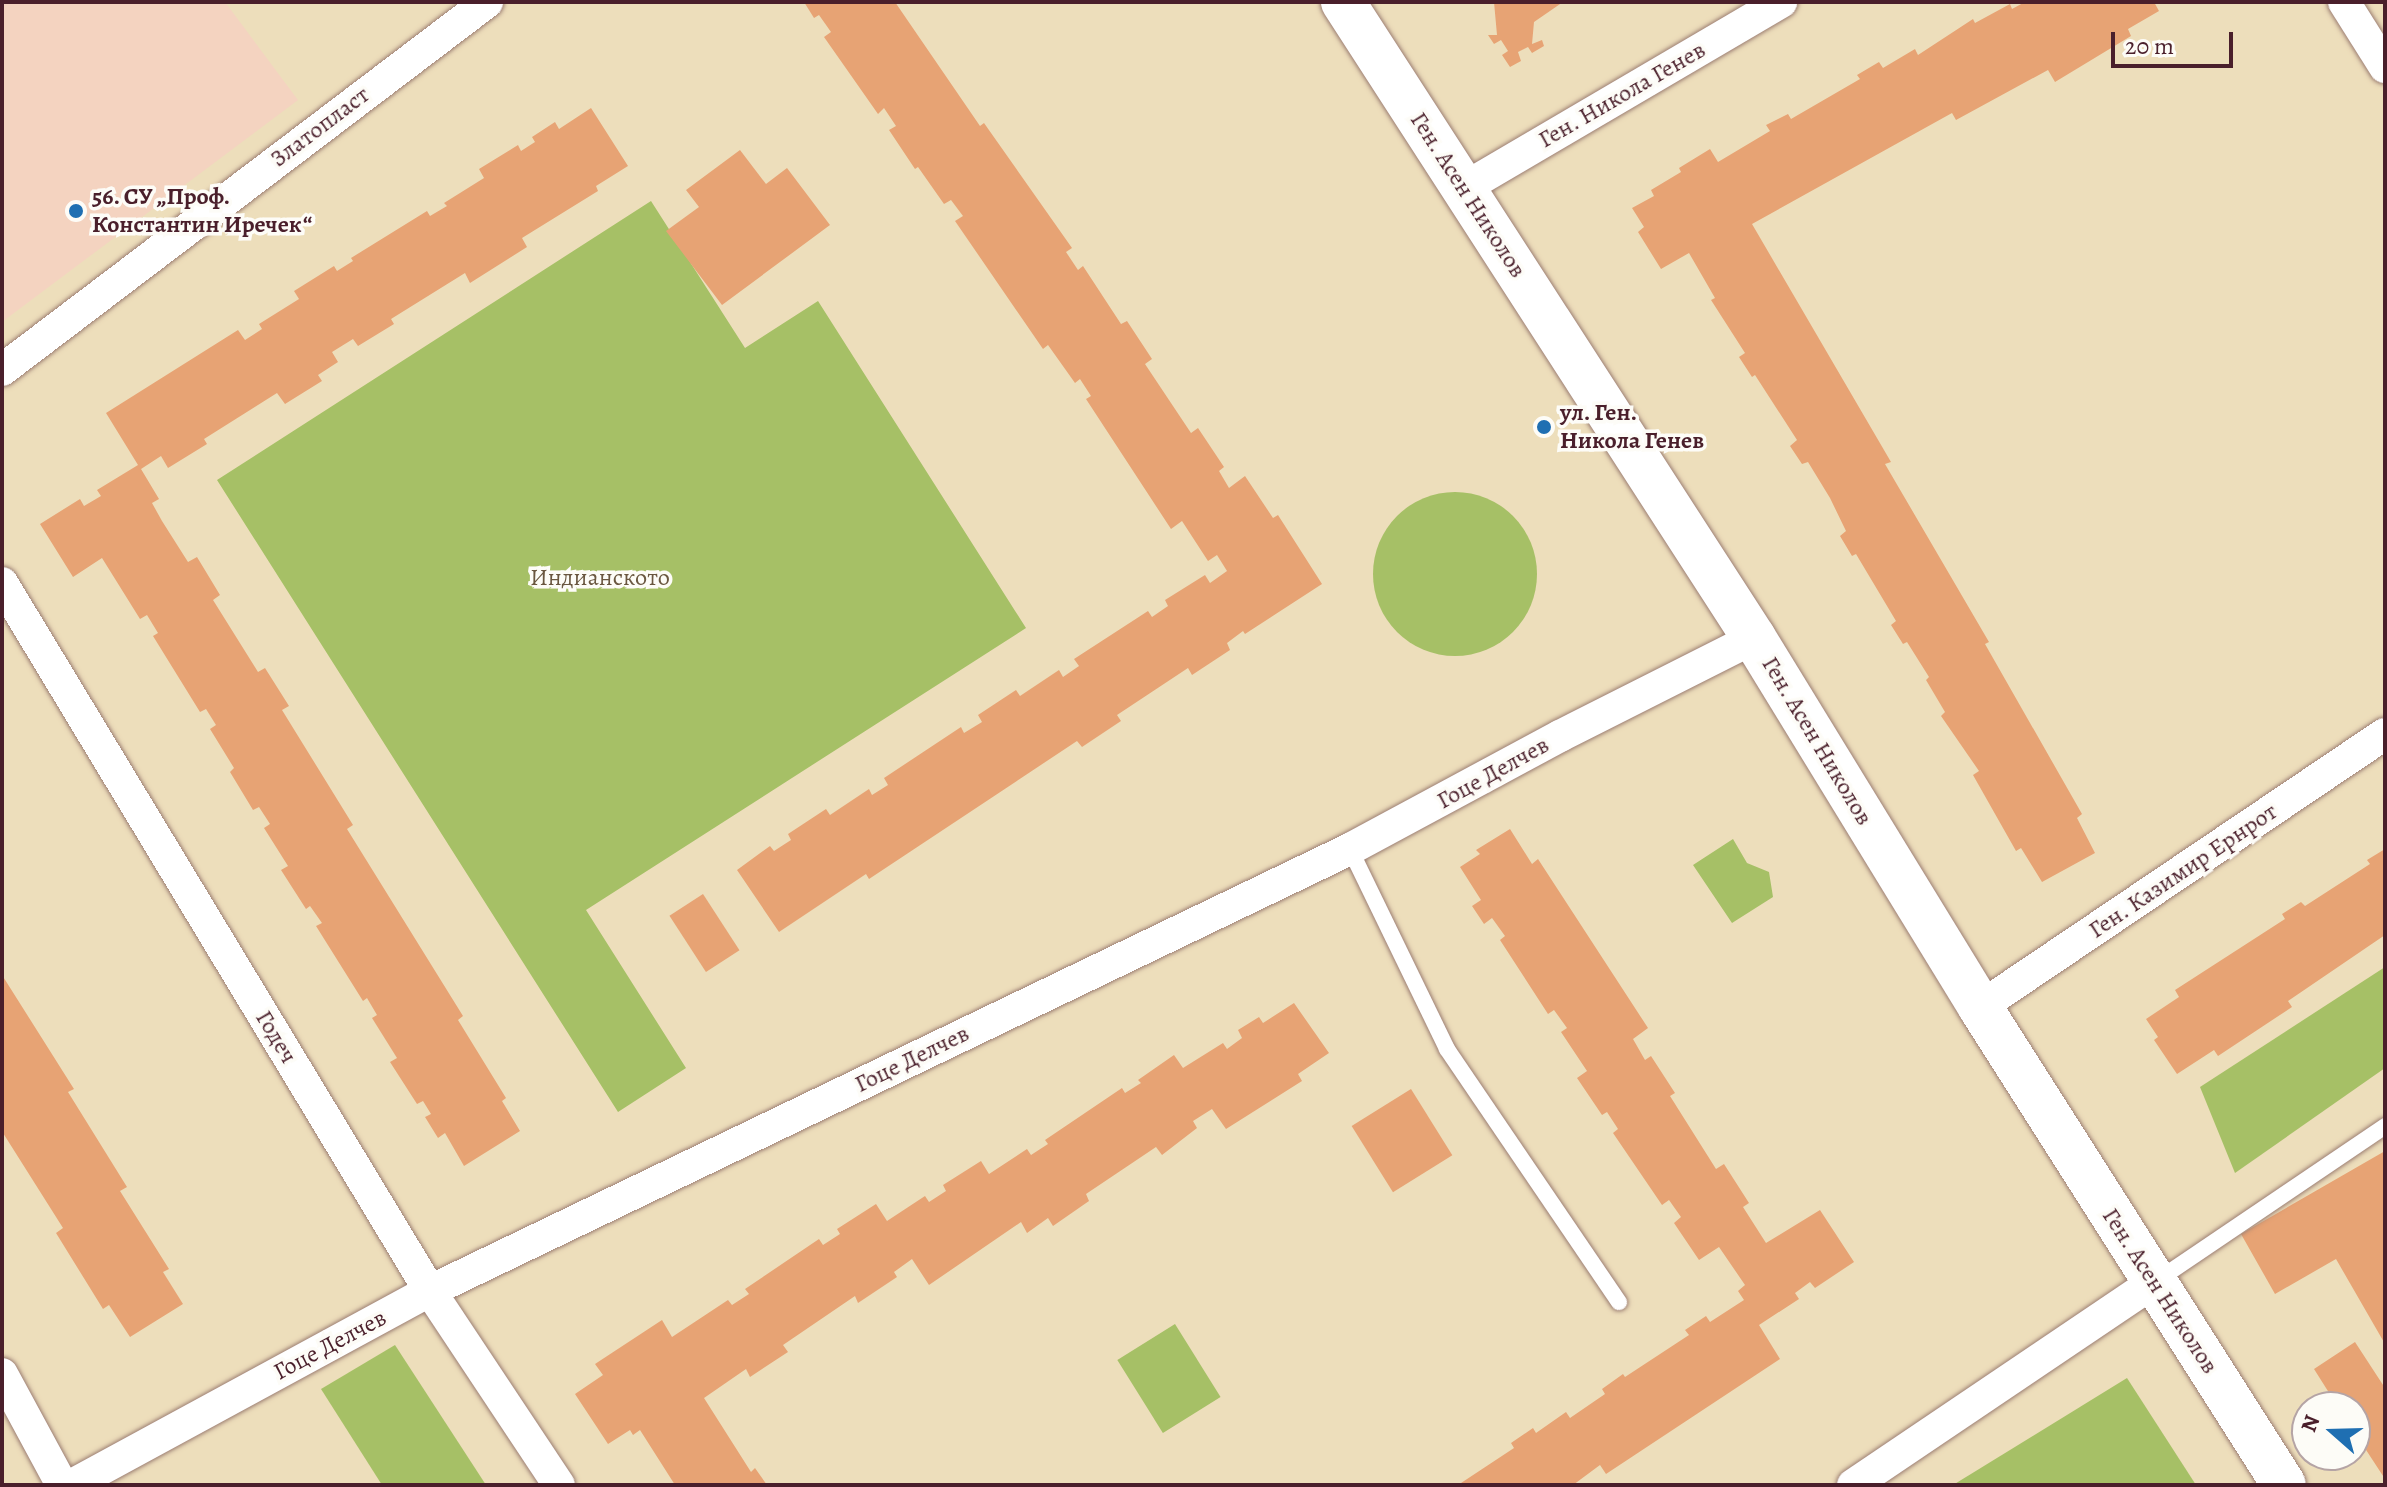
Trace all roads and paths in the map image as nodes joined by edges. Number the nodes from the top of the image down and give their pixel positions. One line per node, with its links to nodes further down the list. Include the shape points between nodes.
1 (487, 2): 7 (street, Златопласт)
2 (1343, 2): 6 (street, Ген. Асен Николов)
3 (1781, 2): 6 (street, Ген. Никола Генев)
4 (2344, 2): 5 (street)
5 (2385, 67)
6 (1464, 188): 9 (street, Ген. Асен Николов)
7 (2, 370)
8 (2, 583): 15 (street, Годеч)
9 (1754, 638): 11 (street, Гоце Делчев); 12 (street, Ген. Асен Николов)
10 (2385, 734): 12 (street, Ген. Казимир Ернрот)
11 (1350, 849): 15 (street, Гоце Делчев); 16 (lane, via 1447,1049)
12 (1980, 1007): 14 (street, Ген. Асен Николов)
13 (2385, 1126): 14 (lane)
14 (2153, 1283): 21 (street); 22 (street, Ген. Асен Николов)
15 (430, 1291): 19 (street, Гоце Делчев); 20 (street, Годеч)
16 (1619, 1302)
17 (2, 1374): 18 (street)
18 (62, 1485)
19 (72, 1485)
20 (559, 1485)
21 (1853, 1485)
22 (2284, 1485)

